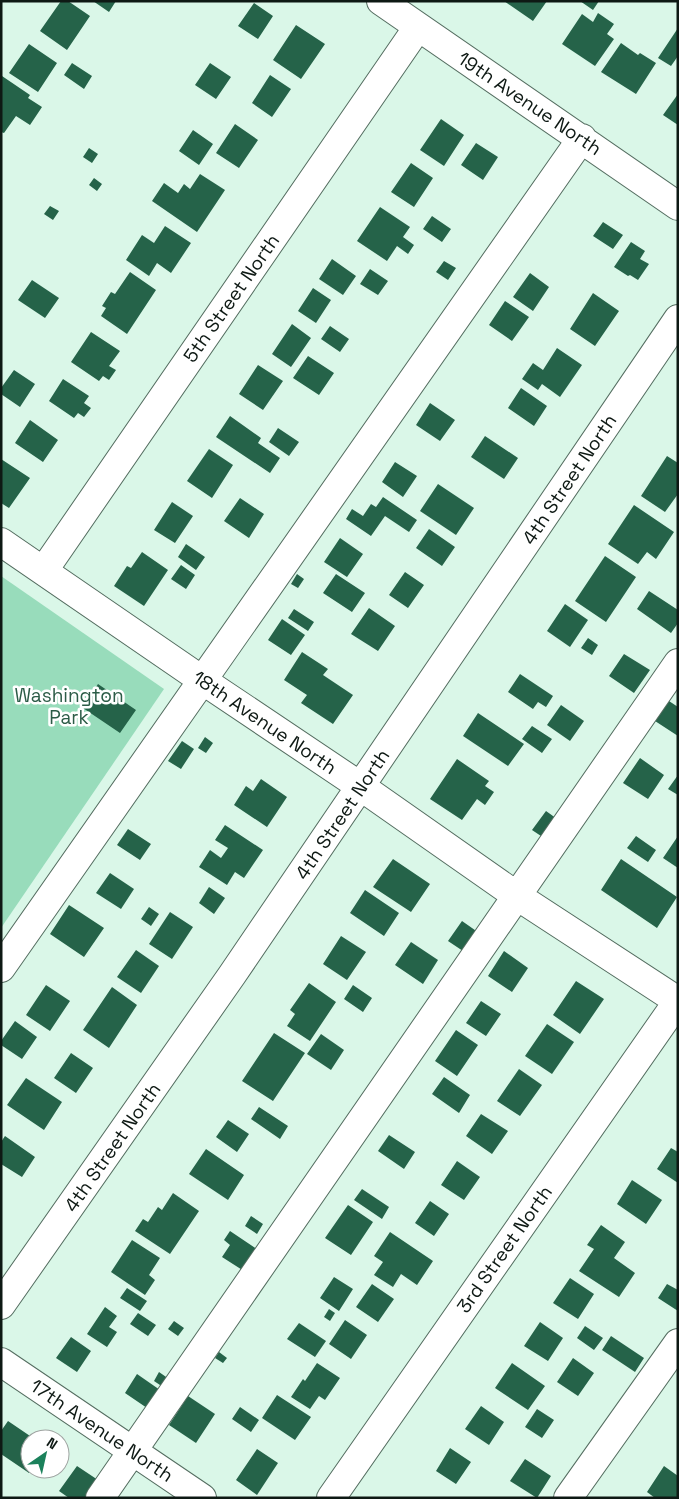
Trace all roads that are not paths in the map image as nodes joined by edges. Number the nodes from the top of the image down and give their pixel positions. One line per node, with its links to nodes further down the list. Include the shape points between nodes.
1 (381, 1): 2 (street, 19th Avenue North)
2 (418, 26): 3 (street, 19th Avenue North); 7 (street, 5th Street North)
3 (582, 138): 4 (street, 19th Avenue North); 9 (street)
4 (678, 206)
5 (678, 320): 10 (street, 4th Street North)
6 (1, 542): 7 (street, 18th Avenue North)
7 (44, 570): 9 (street, 18th Avenue North)
8 (678, 663): 11 (street)
9 (202, 680): 10 (street, 18th Avenue North); 12 (street)
10 (360, 786): 11 (street, 18th Avenue North); 14 (street, 4th Street North)
11 (517, 896): 13 (street, 18th Avenue North); 17 (street)
12 (1, 968)
13 (678, 1001): 20 (street, 3rd Street North)
14 (1, 1305)
15 (678, 1343): 21 (street)
16 (1, 1362): 17 (street, 17th Avenue North)
17 (132, 1451): 18 (street); 19 (street, 17th Avenue North)
18 (100, 1498)
19 (202, 1498)
20 (331, 1498)
21 (568, 1498)

